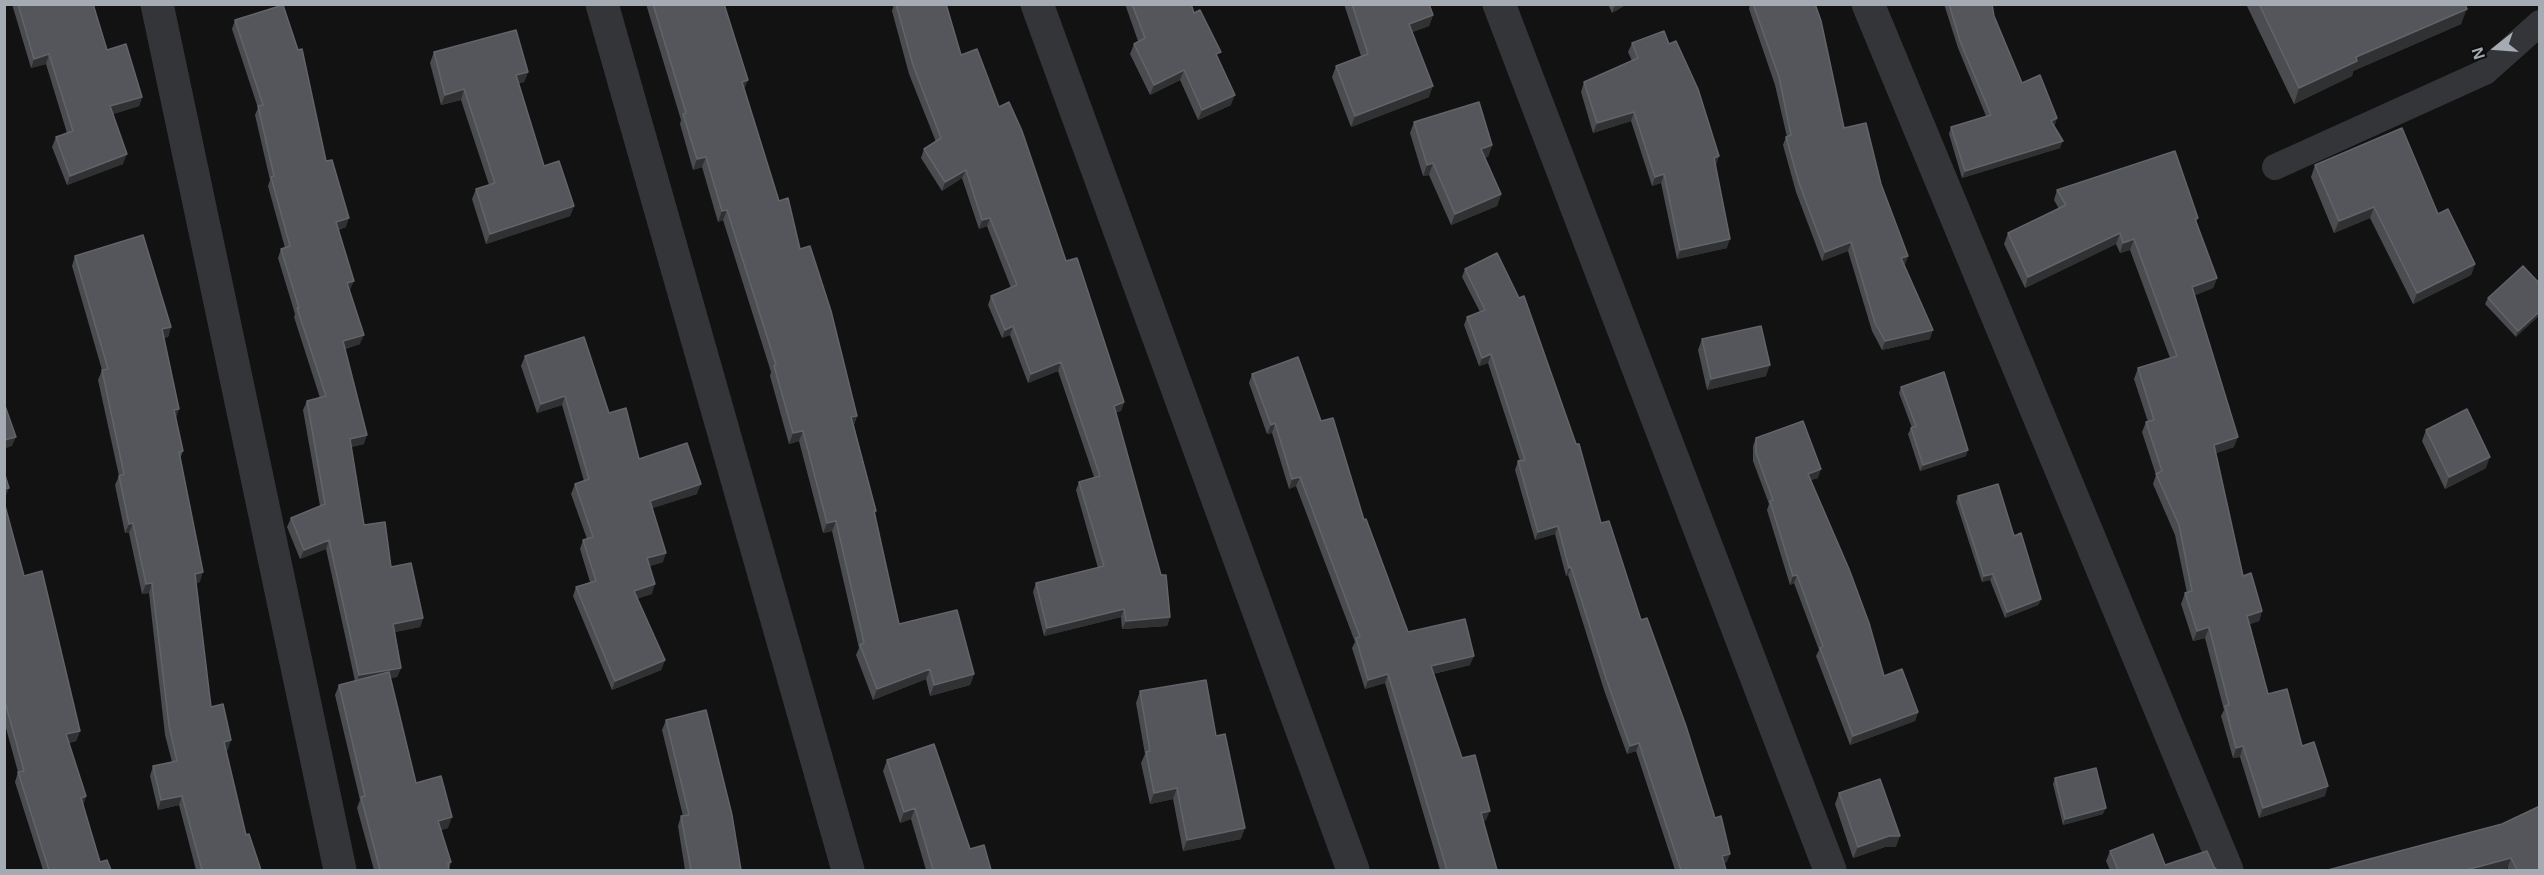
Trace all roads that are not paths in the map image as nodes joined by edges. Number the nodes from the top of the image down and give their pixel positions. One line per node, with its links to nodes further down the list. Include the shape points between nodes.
1 (157, 4): 8 (street)
2 (602, 4): 9 (street)
3 (1037, 4): 10 (street)
4 (1499, 4): 11 (street)
5 (1868, 4): 12 (street)
6 (2540, 23): 7 (lane, via 2485,72)
7 (2275, 167)
8 (340, 870)
9 (848, 870)
10 (1353, 870)
11 (1830, 870)
12 (2227, 870)

